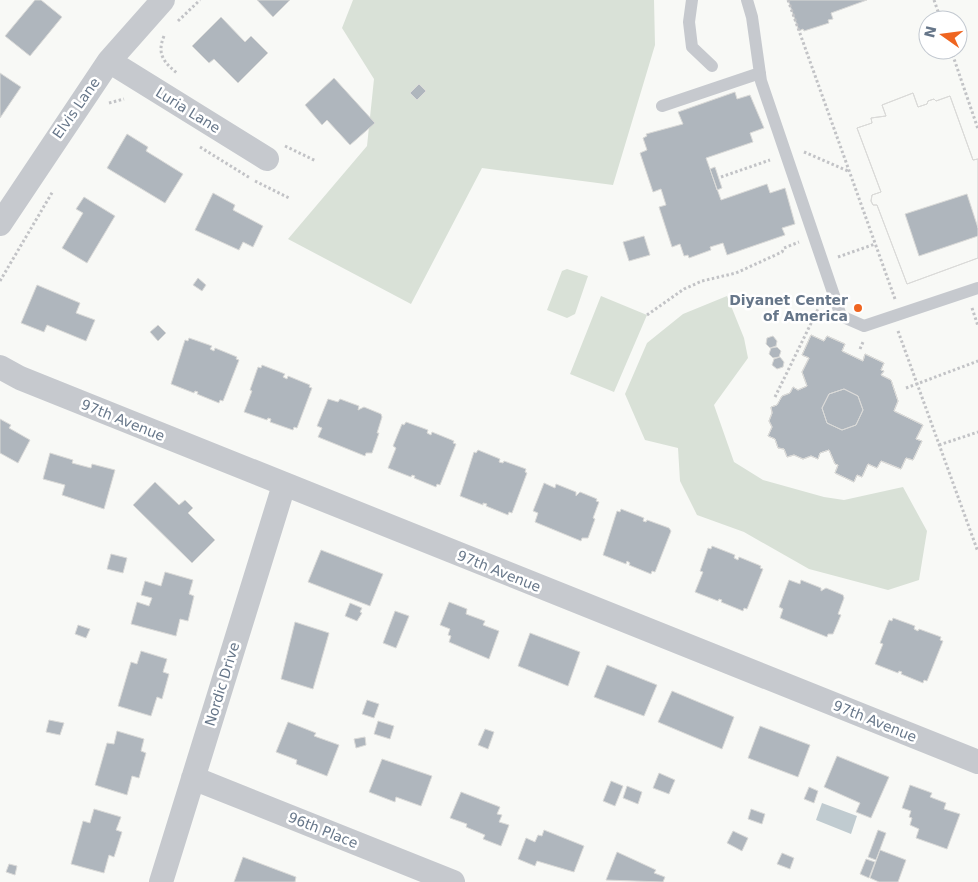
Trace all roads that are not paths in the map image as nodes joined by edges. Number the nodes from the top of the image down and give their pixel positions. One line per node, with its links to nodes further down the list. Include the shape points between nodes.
1 (162, 0): 4 (street, Elvis Lane)
2 (692, 0): 5 (lane, via 688,22 692,47)
3 (747, 0): 6 (lane)
4 (109, 61): 8 (street, Luria Lane); 9 (street, Elvis Lane)
5 (712, 66)
6 (760, 73): 7 (lane); 10 (lane, via 841,316 864,326)
7 (662, 106)
8 (275, 152)
9 (0, 224)
10 (978, 288)
11 (0, 366): 12 (street, 97th Avenue, via 20,378)
12 (284, 485): 13 (street, 97th Avenue); 14 (street, Nordic Drive)
13 (978, 762)
14 (193, 778): 15 (street, Nordic Drive); 16 (street, 96th Place)
15 (161, 882)
16 (453, 882)

